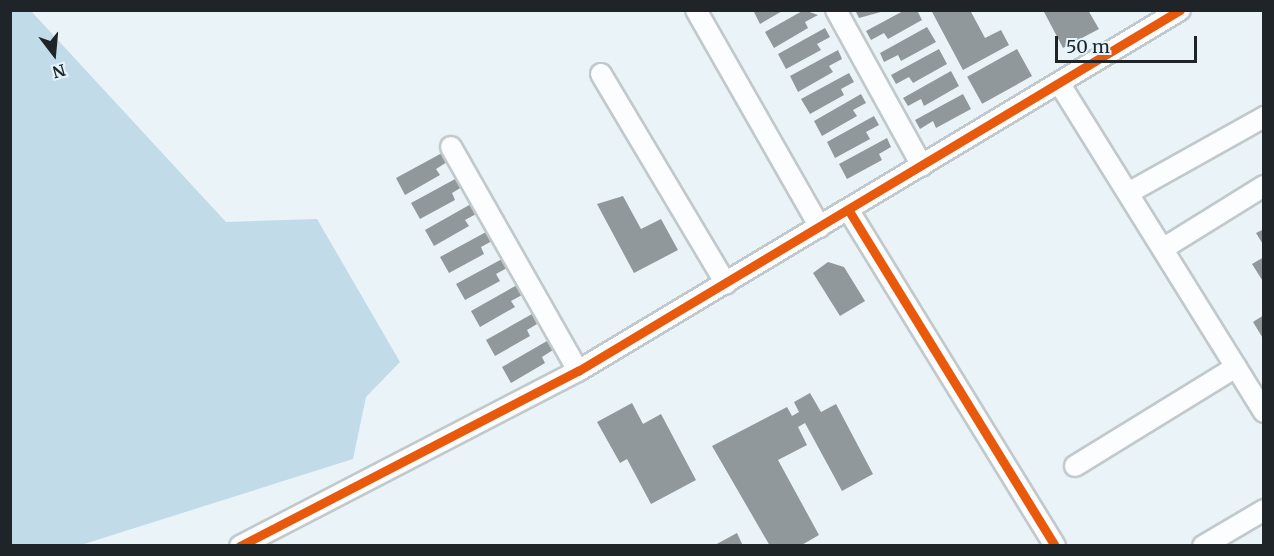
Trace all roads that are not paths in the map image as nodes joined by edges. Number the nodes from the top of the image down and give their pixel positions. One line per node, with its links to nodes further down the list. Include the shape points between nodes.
1 (696, 10): 12 (street)
2 (836, 10): 8 (street)
3 (1180, 10): 5 (street)
4 (602, 74): 14 (street)
5 (1061, 86): 8 (street); 10 (street)
6 (1263, 117): 10 (street)
7 (451, 147): 16 (street)
8 (922, 166): 11 (street)
9 (1263, 186): 13 (street)
10 (1130, 192): 13 (street)
11 (849, 211): 12 (street); 21 (street)
12 (820, 227): 14 (street)
13 (1164, 248): 15 (street)
14 (726, 284): 16 (street)
15 (1236, 367): 17 (street); 18 (street)
16 (578, 371): 20 (street)
17 (1263, 412)
18 (1075, 466)
19 (1263, 510): 22 (street)
20 (240, 546)
21 (1055, 546)
22 (1203, 546)

